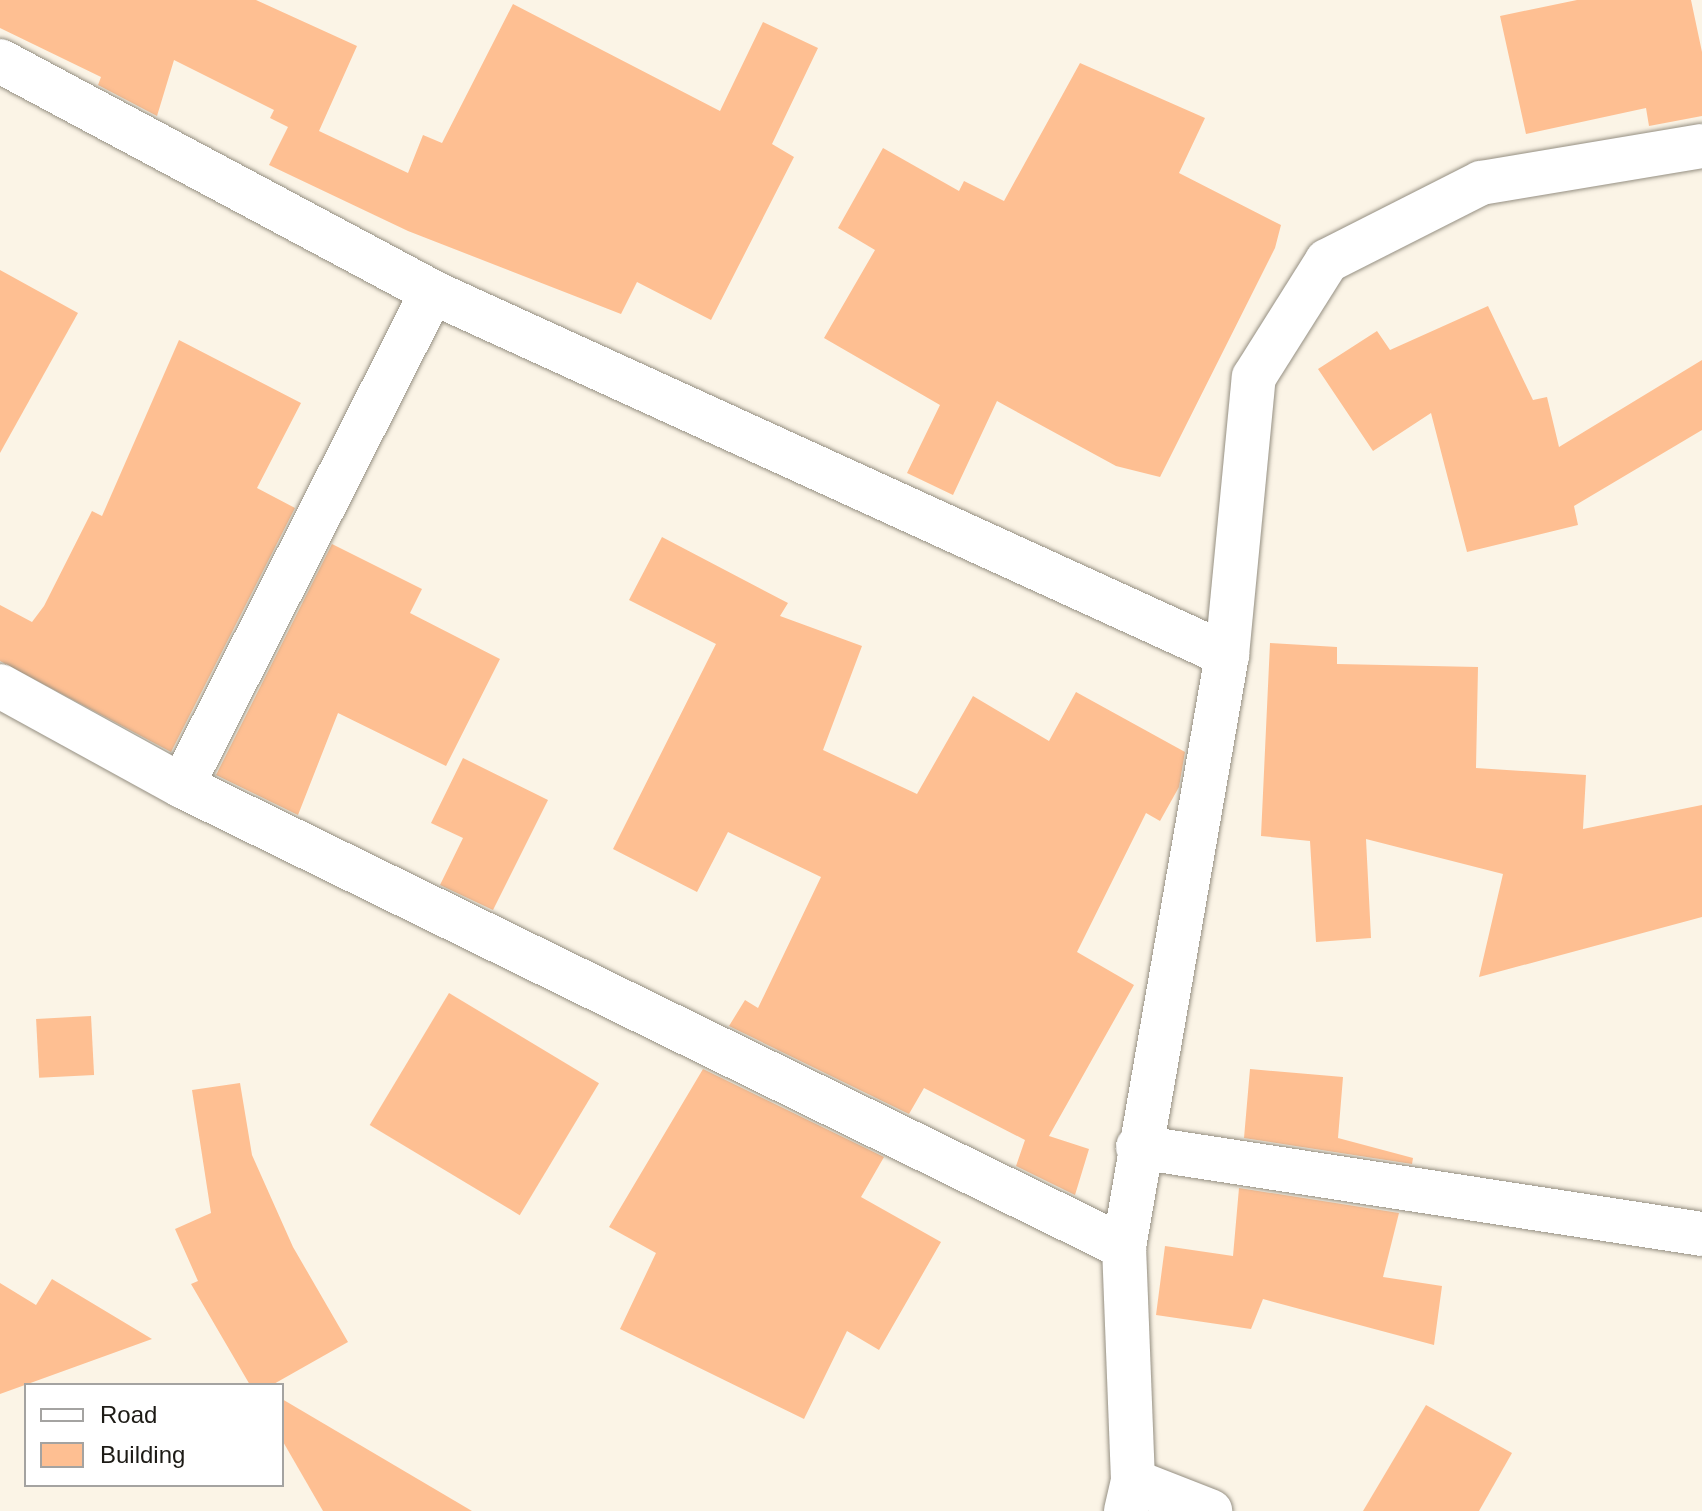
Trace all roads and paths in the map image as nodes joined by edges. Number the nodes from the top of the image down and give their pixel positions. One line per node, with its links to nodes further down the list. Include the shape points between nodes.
1 (0, 61): 3 (street)
2 (1702, 146): 4 (street, via 1481,183 1327,261 1254,377)
3 (432, 292): 4 (street); 6 (street)
4 (1227, 655): 7 (street)
5 (0, 686): 6 (street)
6 (182, 786): 9 (street)
7 (1138, 1147): 8 (street); 9 (street)
8 (1702, 1234)
9 (1124, 1247): 10 (street)
10 (1130, 1496): 11 (street)
11 (1210, 1511)

